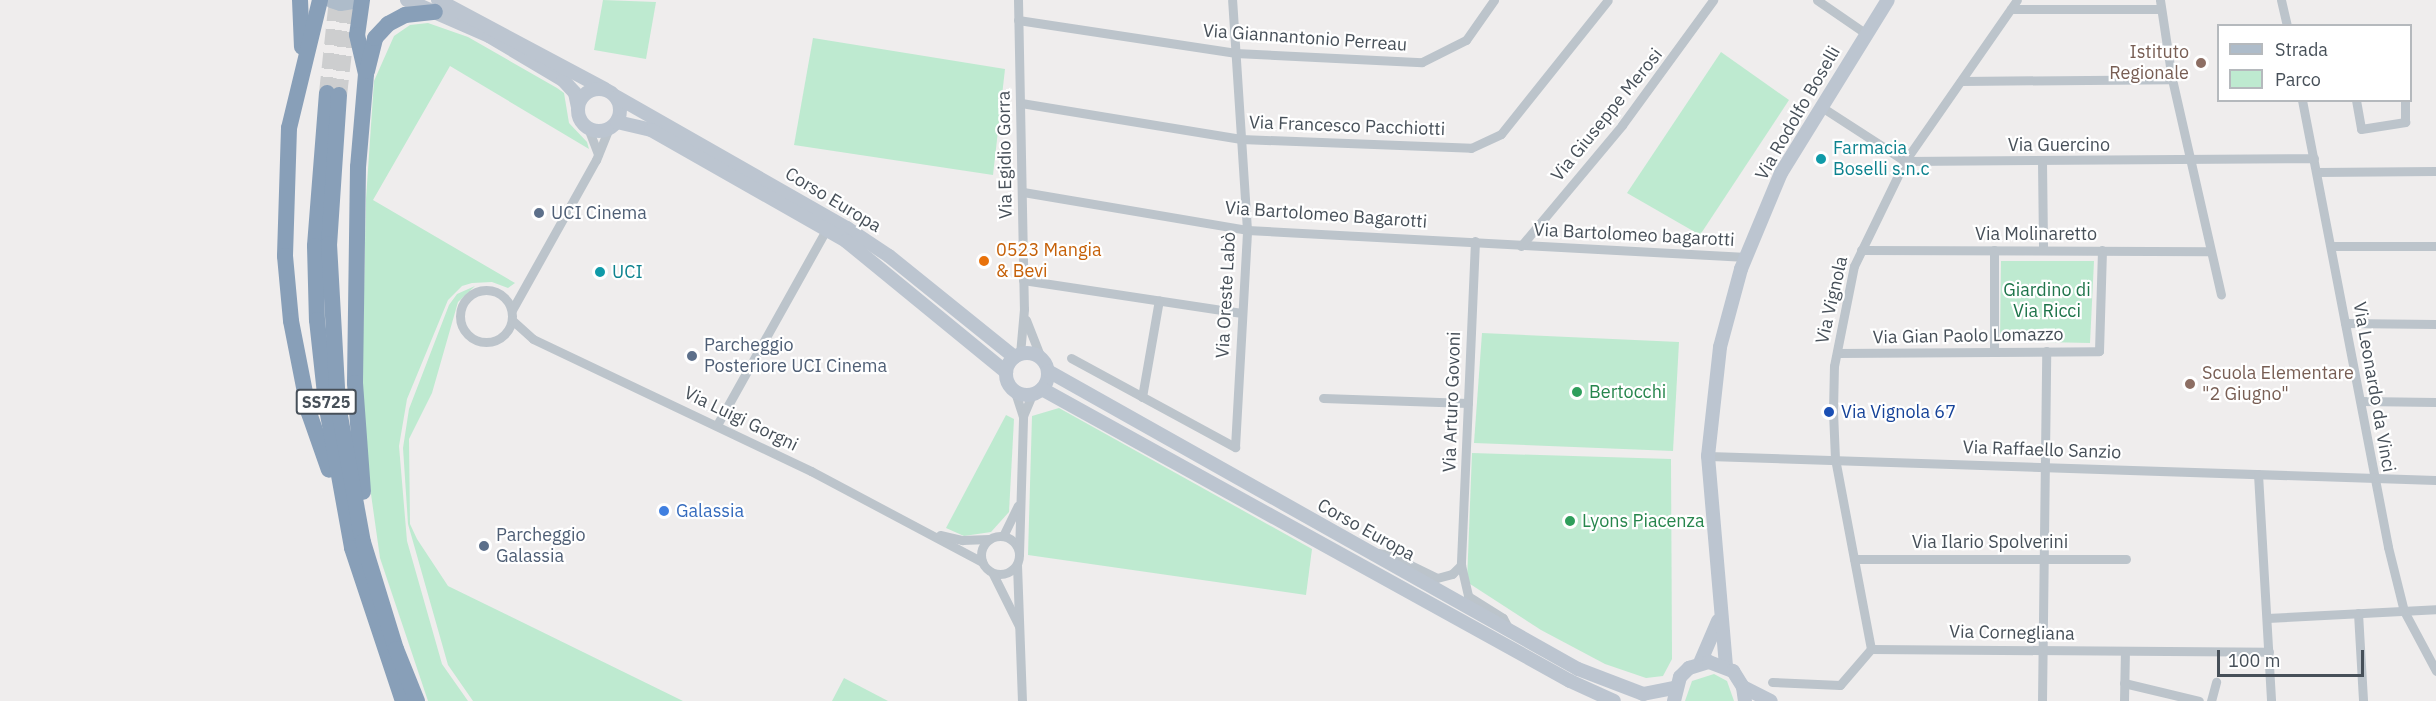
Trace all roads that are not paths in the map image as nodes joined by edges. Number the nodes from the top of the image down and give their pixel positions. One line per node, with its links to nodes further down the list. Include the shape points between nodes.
1 (300, 0): 22 (highway)
2 (320, 0): 22 (highway)
3 (331, 0): 4 (main road)
4 (361, 0): 23 (highway, via 357,35)
5 (407, 0): 16 (main road)
6 (1018, 0): 18 (street, Via Egidio Gorra)
7 (1232, 0): 21 (street, Via Oreste Labò)
8 (1494, 0): 21 (street, Via Giannantonio Perreau, via 1466,40 1422,62)
9 (1608, 0): 35 (street, Via Francesco Pacchiotti, via 1501,134 1472,148)
10 (1713, 0): 47 (street, Via Giuseppe Merosi, via 1622,125)
11 (1817, 0): 20 (street)
12 (1888, 0): 20 (main road, Via Rodolfo Boselli)
13 (2017, 0): 17 (street, Via Vignola)
14 (2281, 0): 19 (street)
15 (2160, 4): 17 (street); 24 (street)
16 (437, 6): 23 (highway, via 388,24 375,38); 26 (main road, Corso Europa, via 472,14); 32 (main road, via 563,80 575,93)
17 (2011, 9): 25 (street, Via Vignola)
18 (1018, 20): 21 (street, Via Giannantonio Perreau); 30 (street, Via Egidio Gorra)
19 (2286, 24)
20 (1865, 33): 31 (main road, Via Rodolfo Boselli)
21 (1235, 53): 35 (street, Via Oreste Labò)
22 (300, 71): 92 (highway, via 289,128 285,185 291,321 309,414)
23 (366, 74): 105 (highway, via 358,167 355,395 362,480)
24 (2172, 79): 25 (street); 38 (street)
25 (1960, 81): 39 (street, Via Vignola)
26 (611, 93): 32 (main road, via 587,92); 33 (main road, via 621,110); 71 (main road, Corso Europa, via 847,228)
27 (2302, 102): 37 (street, Via Leonardo da Vinci)
28 (2356, 102): 29 (street, via 2361,129 2405,122)
29 (2405, 102)
30 (1021, 103): 35 (street, Via Francesco Pacchiotti); 43 (street, Via Egidio Gorra)
31 (1820, 106): 39 (street); 55 (main road, Via Rodolfo Boselli, via 1781,173)
32 (578, 107): 34 (main road, via 580,119)
33 (612, 126): 34 (main road); 36 (street); 44 (main road, Corso Europa, via 651,130)
34 (588, 128): 36 (street)
35 (1241, 139): 45 (street, Via Oreste Labò)
36 (598, 154): 57 (street)
37 (2314, 158): 38 (street, Via Guercino); 42 (street, Via Leonardo da Vinci)
38 (2191, 160): 40 (street, Via Guercino); 54 (street)
39 (1905, 161): 40 (street, Via Guercino); 50 (street, Via Vignola)
40 (2042, 162): 52 (street)
41 (2436, 171): 42 (street)
42 (2317, 172): 48 (street, Via Leonardo da Vinci)
43 (1023, 192): 45 (street, Via Bartolomeo Bagarotti); 56 (street, Via Egidio Gorra)
44 (826, 230): 75 (main road, Corso Europa, via 866,254); 84 (street)
45 (1247, 230): 46 (street, Via Bartolomeo Bagarotti); 62 (street, Via Oreste Labò)
46 (1475, 241): 47 (street, Via Bartolomeo Bagarotti); 82 (street, Via Arturo Govoni)
47 (1521, 246): 55 (street, Via Bartolomeo bagarotti)
48 (2331, 246): 49 (street); 64 (street, Via Leonardo da Vinci)
49 (2436, 246)
50 (1861, 250): 51 (street, Via Molinaretto); 70 (street, Via Vignola, via 1854,266)
51 (1994, 250): 52 (street, Via Molinaretto); 68 (street)
52 (2043, 250): 53 (street, Via Molinaretto)
53 (2102, 250): 54 (street, Via Molinaretto); 69 (street, Via Gian Paolo Lomazzo, via 2099,351)
54 (2210, 250): 58 (street)
55 (1746, 257): 85 (main road, Via Rodolfo Boselli, via 1720,347)
56 (1023, 280): 60 (street); 61 (street, Via Egidio Gorra)
57 (523, 289): 59 (street); 63 (street)
58 (2221, 294)
59 (504, 297): 63 (street); 66 (street, via 481,290 467,298 460,313 470,337 487,342)
60 (1159, 300): 62 (street); 78 (street)
61 (1024, 309): 71 (street, Via Egidio Gorra); 72 (street, Via Egidio Gorra)
62 (1242, 313): 78 (street, Via Oreste Labò, via 1235,447)
63 (512, 315): 66 (street); 67 (street, Via Luigi Gorgni)
64 (2345, 323): 65 (street); 80 (street, Via Leonardo da Vinci)
65 (2436, 324)
66 (504, 335): 67 (street, Via Luigi Gorgni)
67 (533, 339): 84 (street, Via Luigi Gorgni)
68 (1994, 351): 69 (street, Via Gian Paolo Lomazzo); 70 (street, Via Gian Paolo Lomazzo)
69 (2046, 351): 87 (street)
70 (1837, 353): 86 (street, Via Vignola)
71 (1017, 356): 72 (main road, Corso Europa); 75 (main road)
72 (1041, 358): 74 (main road)
73 (1071, 358): 78 (street)
74 (1048, 371): 77 (main road); 96 (main road, Corso Europa)
75 (1006, 372): 76 (main road, Corso Europa)
76 (1015, 392): 77 (main road, Corso Europa); 83 (street)
77 (1037, 392): 83 (street); 128 (main road, Corso Europa, via 1544,667)
78 (1142, 397)
79 (1323, 398): 82 (street)
80 (2361, 401): 81 (street); 89 (street, Via Leonardo da Vinci)
81 (2436, 402)
82 (1468, 403): 103 (street, Via Arturo Govoni)
83 (1023, 416): 91 (street)
84 (717, 425): 93 (street, Via Luigi Gorgni)
85 (1708, 456): 86 (street, Via Raffaello Sanzio); 106 (main road, Via Rodolfo Boselli)
86 (1835, 459): 87 (street, Via Raffaello Sanzio); 98 (street, Via Vignola)
87 (2043, 467): 88 (street, Via Raffaello Sanzio); 99 (street)
88 (2258, 474): 89 (street, Via Raffaello Sanzio); 110 (street)
89 (2374, 479): 90 (street, Via Raffaello Sanzio); 108 (street, Via Leonardo da Vinci)
90 (2436, 480)
91 (1020, 494): 94 (street, via 1015,519); 97 (street)
92 (341, 503): 105 (highway, SS725, via 317,320 315,246 333,94 328,244 338,405 353,497); 125 (highway, SS725, via 368,603)
93 (932, 533): 95 (street, Via Luigi Gorgni, via 962,540); 101 (street, Via Luigi Gorgni)
94 (1003, 536): 95 (street); 97 (street, via 1015,542)
95 (989, 540): 101 (street, via 981,550)
96 (1370, 552): 103 (street, via 1390,555 1437,578 1452,574); 111 (main road, Corso Europa)
97 (1019, 554): 102 (street)
98 (1854, 559): 99 (street, Via Ilario Spolverini); 113 (street, Via Vignola)
99 (2042, 559): 100 (street, Via Ilario Spolverini); 114 (street)
100 (2126, 559)
101 (982, 562): 104 (street)
102 (1017, 565): 104 (street, via 1009,573); 112 (street)
103 (1461, 565): 111 (street, Via Arturo Govoni, via 1468,596 1503,618)
104 (993, 574): 112 (street, via 1014,611)
105 (380, 600): 126 (highway, SS725)
106 (1720, 604): 117 (main road, Via Rodolfo Boselli, via 1714,638); 118 (main road, Via Rodolfo Boselli)
107 (2436, 609): 108 (street)
108 (2404, 611): 109 (street); 119 (street, Via Leonardo da Vinci)
109 (2358, 614): 110 (street); 135 (street)
110 (2267, 618): 116 (street)
111 (1510, 631): 123 (main road, Corso Europa, via 1618,686 1650,694)
112 (1023, 640): 127 (street)
113 (1871, 649): 114 (street, Via Cornegliana); 120 (street, via 1840,685)
114 (2042, 650): 115 (street, Via Cornegliana); 130 (street)
115 (2126, 651): 116 (street, Via Cornegliana); 122 (street)
116 (2269, 652): 134 (street)
117 (1700, 663): 118 (main road); 123 (main road, Via Rodolfo Boselli, via 1685,673)
118 (1726, 666): 124 (main road)
119 (2436, 671)
120 (1772, 682)
121 (2216, 682): 133 (street)
122 (2124, 683): 131 (street); 132 (street)
123 (1674, 694)
124 (1744, 694): 129 (main road)
125 (403, 701)
126 (417, 701)
127 (1022, 701)
128 (1614, 701)
129 (1771, 701)
130 (2042, 701)
131 (2124, 701)
132 (2199, 701)
133 (2211, 701)
134 (2271, 701)
135 (2363, 701)

